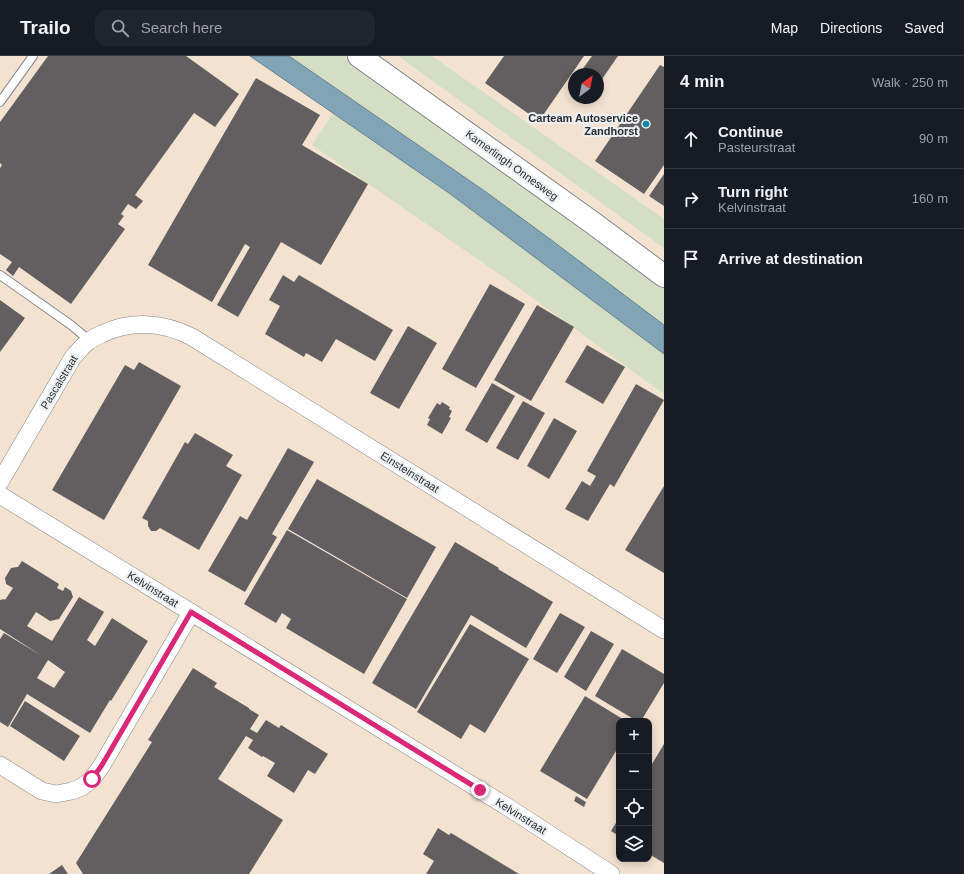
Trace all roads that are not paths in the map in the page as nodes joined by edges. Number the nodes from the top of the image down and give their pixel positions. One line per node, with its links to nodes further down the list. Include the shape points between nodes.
1 (33, 56): 3 (lane)
2 (359, 56): 5 (main road, Kamerlingh Onnesweg)
3 (0, 102)
4 (0, 275): 7 (lane)
5 (664, 276)
6 (151, 324): 7 (street, Pascalstraat, via 129,325); 11 (street, Einsteinstraat, via 192,337)
7 (89, 340): 8 (street, Pascalstraat, via 73,357)
8 (0, 482)
9 (0, 495): 10 (street, Kelvinstraat)
10 (191, 612): 12 (street, via 92,779 82,787 56,794 42,791); 13 (street, Kelvinstraat, via 506,806)
11 (664, 630)
12 (0, 765)
13 (611, 874)

